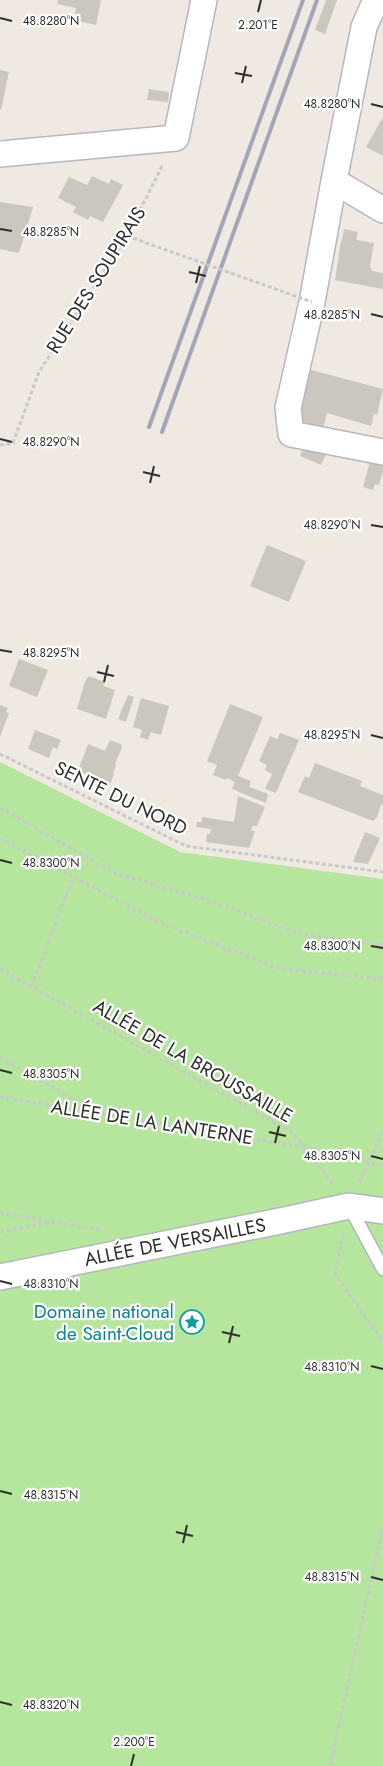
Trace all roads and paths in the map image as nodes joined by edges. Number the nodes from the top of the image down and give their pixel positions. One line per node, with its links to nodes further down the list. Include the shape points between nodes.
1 (204, 0): 3 (street)
2 (376, 0): 5 (street, via 364,27)
3 (176, 138): 4 (street); 7 (path, RUE DES SOUPIRAIS)
4 (0, 154)
5 (334, 181): 6 (street); 8 (street)
6 (383, 210)
7 (127, 236): 8 (path, bridge); 9 (path, RUE DES SOUPIRAIS, via 39,372 13,443)
8 (312, 302): 10 (street, via 288,408 292,434)
9 (0, 445)
10 (383, 452)
11 (0, 754): 14 (path, SENTE DU NORD, via 186,846)
12 (0, 808): 16 (path, via 115,874 220,904 298,934)
13 (0, 838): 15 (path)
14 (383, 872)
15 (73, 877): 18 (path, via 158,922 281,969); 19 (path)
16 (383, 945)
17 (0, 969): 19 (path, ALLÉE DE LA BROUSSAILLE)
18 (383, 980)
19 (32, 986): 24 (path, ALLÉE DE LA BROUSSAILLE, via 290,1131)
20 (0, 1058): 22 (path)
21 (0, 1097): 22 (path, ALLÉE DE LA LANTERNE)
22 (96, 1112): 24 (path, ALLÉE DE LA LANTERNE)
23 (383, 1131): 25 (path)
24 (305, 1147): 25 (path, ALLÉE DE LA LANTERNE); 27 (path, ALLÉE DE LA BROUSSAILLE)
25 (369, 1162): 26 (path, ALLÉE DE LA LANTERNE); 27 (path)
26 (383, 1166)
27 (349, 1206): 28 (street); 33 (lane); 34 (street, ALLÉE DE VERSAILLES); 35 (path, via 335,1274)
28 (383, 1210)
29 (0, 1213): 30 (path)
30 (56, 1222): 31 (path); 32 (path)
31 (110, 1231)
32 (0, 1232)
33 (383, 1269)
34 (0, 1277)
35 (383, 1342)
36 (383, 1526): 37 (path)
37 (330, 1766)

